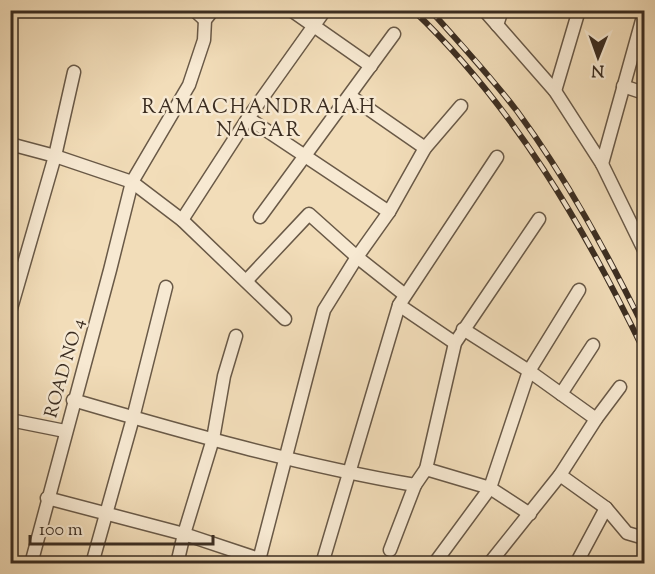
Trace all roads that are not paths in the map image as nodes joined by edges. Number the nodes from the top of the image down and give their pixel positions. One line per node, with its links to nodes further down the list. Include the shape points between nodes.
1 (194, 10): 8 (street)
2 (291, 10): 10 (street)
3 (325, 10): 10 (street)
4 (484, 10): 9 (street)
5 (502, 10): 9 (street)
6 (579, 10): 15 (street)
7 (645, 13): 14 (street)
8 (209, 15): 26 (street, ROAD NO 4, via 189,85)
9 (497, 25): 15 (street)
10 (313, 26): 12 (street); 19 (street)
11 (394, 34): 12 (street)
12 (370, 66): 17 (street)
13 (74, 72): 23 (street)
14 (623, 86): 16 (street); 25 (street)
15 (555, 91): 25 (street)
16 (645, 93)
17 (350, 96): 21 (street); 22 (street)
18 (460, 106): 21 (street)
19 (248, 118): 22 (street); 30 (street)
20 (10, 144): 23 (street)
21 (424, 148): 27 (street)
22 (306, 155): 27 (street); 28 (street)
23 (55, 156): 26 (street); 37 (street)
24 (497, 157): 36 (street)
25 (602, 164): 31 (street)
26 (132, 182): 30 (street); 46 (street, ROAD NO 4)
27 (389, 212): 32 (street)
28 (260, 217)
29 (539, 219): 39 (street)
30 (182, 220): 33 (street)
31 (645, 250)
32 (357, 257): 33 (street, via 309,214); 36 (street); 52 (street, via 324,310)
33 (247, 280): 38 (street)
34 (166, 287): 47 (street)
35 (579, 290): 43 (street)
36 (402, 300): 41 (street); 54 (street)
37 (10, 312)
38 (285, 319)
39 (463, 329): 41 (street); 43 (street)
40 (236, 336): 51 (street)
41 (455, 343): 53 (street)
42 (593, 345): 45 (street)
43 (529, 371): 45 (street); 57 (street)
44 (620, 387): 48 (street)
45 (561, 394): 48 (street)
46 (73, 400): 47 (street); 50 (street, ROAD NO 4)
47 (134, 418): 51 (street); 60 (street)
48 (596, 419): 55 (street)
49 (10, 420): 50 (street)
50 (65, 431): 58 (street, ROAD NO 4)
51 (213, 439): 52 (street); 62 (street)
52 (284, 458): 54 (street); 65 (street)
53 (426, 469): 56 (street); 57 (street)
54 (350, 474): 56 (street); 66 (street)
55 (560, 475): 59 (street); 61 (street)
56 (415, 486): 64 (street)
57 (490, 488): 61 (street); 70 (street)
58 (47, 498): 60 (street); 67 (street, ROAD NO 4)
59 (606, 508): 63 (street, via 624,530); 72 (street)
60 (105, 514): 62 (street); 68 (street)
61 (530, 514): 71 (street)
62 (184, 534): 65 (street); 69 (street)
63 (645, 538)
64 (390, 550)
65 (259, 561)
66 (325, 562)
67 (31, 564)
68 (92, 564)
69 (177, 564)
70 (434, 564)
71 (489, 564)
72 (576, 564)

